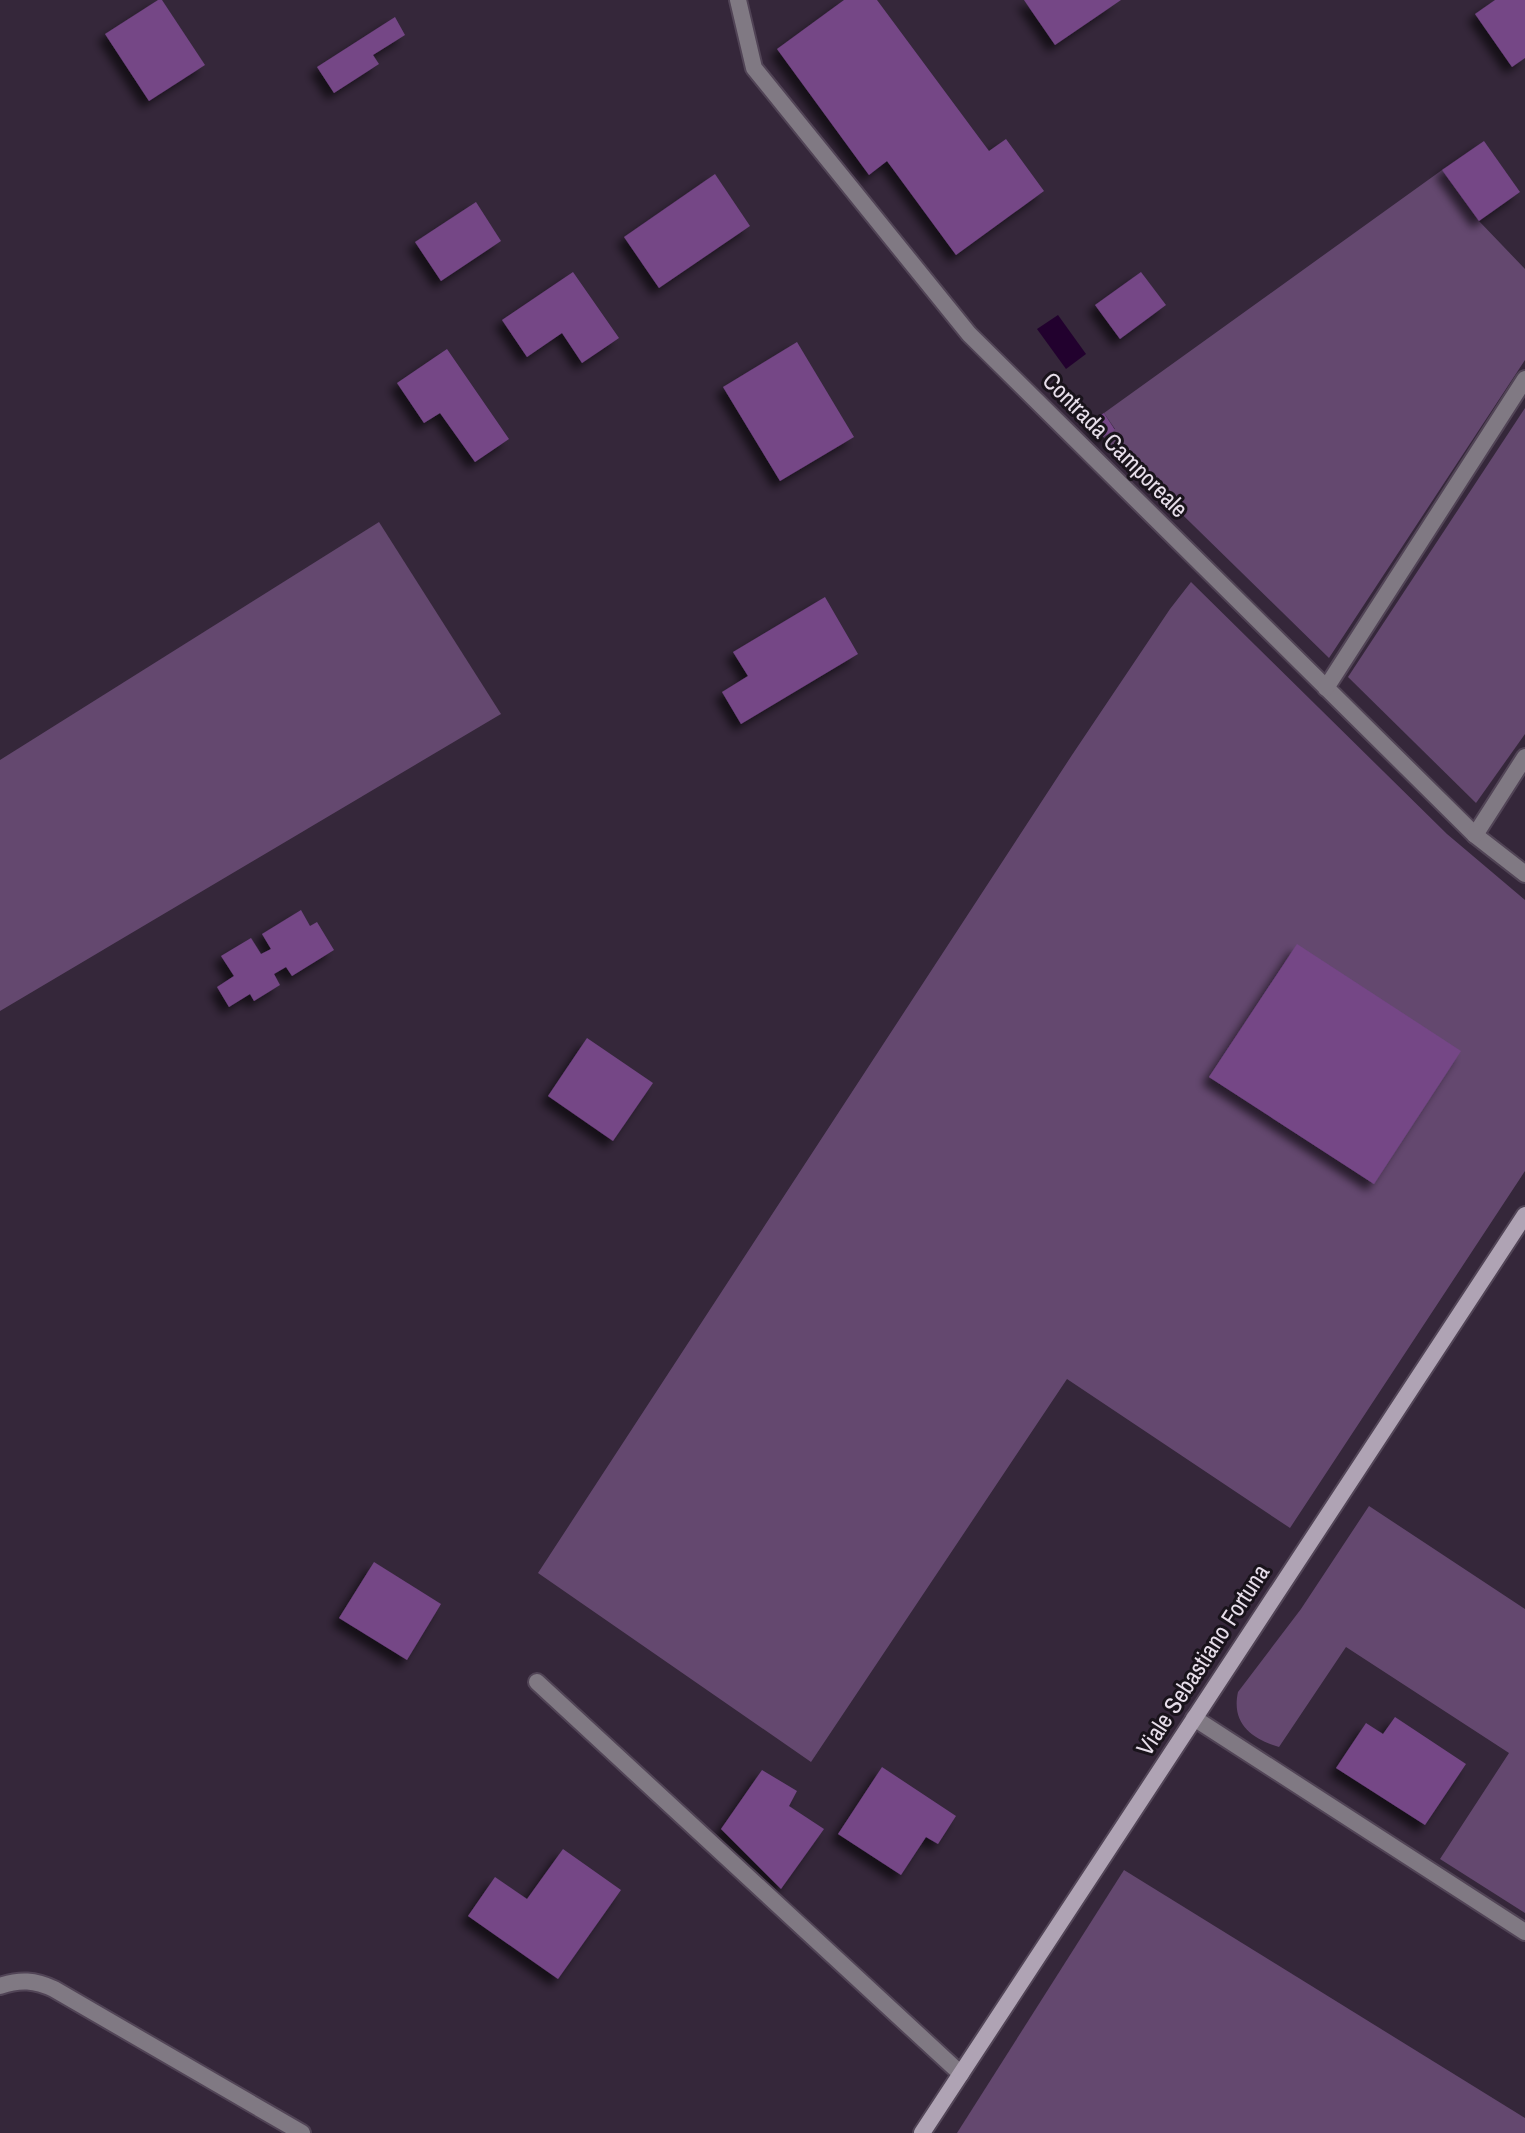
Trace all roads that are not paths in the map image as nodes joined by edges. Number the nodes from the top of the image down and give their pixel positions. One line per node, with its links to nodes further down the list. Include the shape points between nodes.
1 (738, 0): 3 (street, Contrada Camporeale, via 754,68 969,334)
2 (1525, 379): 3 (street)
3 (1326, 688): 5 (street, Contrada Camporeale)
4 (1525, 757): 5 (street)
5 (1475, 835): 6 (street, Contrada Camporeale)
6 (1525, 874)
7 (1525, 1215): 9 (street, Viale Sebastiano Fortuna)
8 (537, 1682): 12 (street)
9 (1194, 1718): 10 (street); 12 (street, Viale Sebastiano Fortuna)
10 (1525, 1932)
11 (0, 1986): 13 (street, via 36,1981 54,1989)
12 (961, 2074): 14 (street, Viale Sebastiano Fortuna)
13 (302, 2133)
14 (922, 2133)

